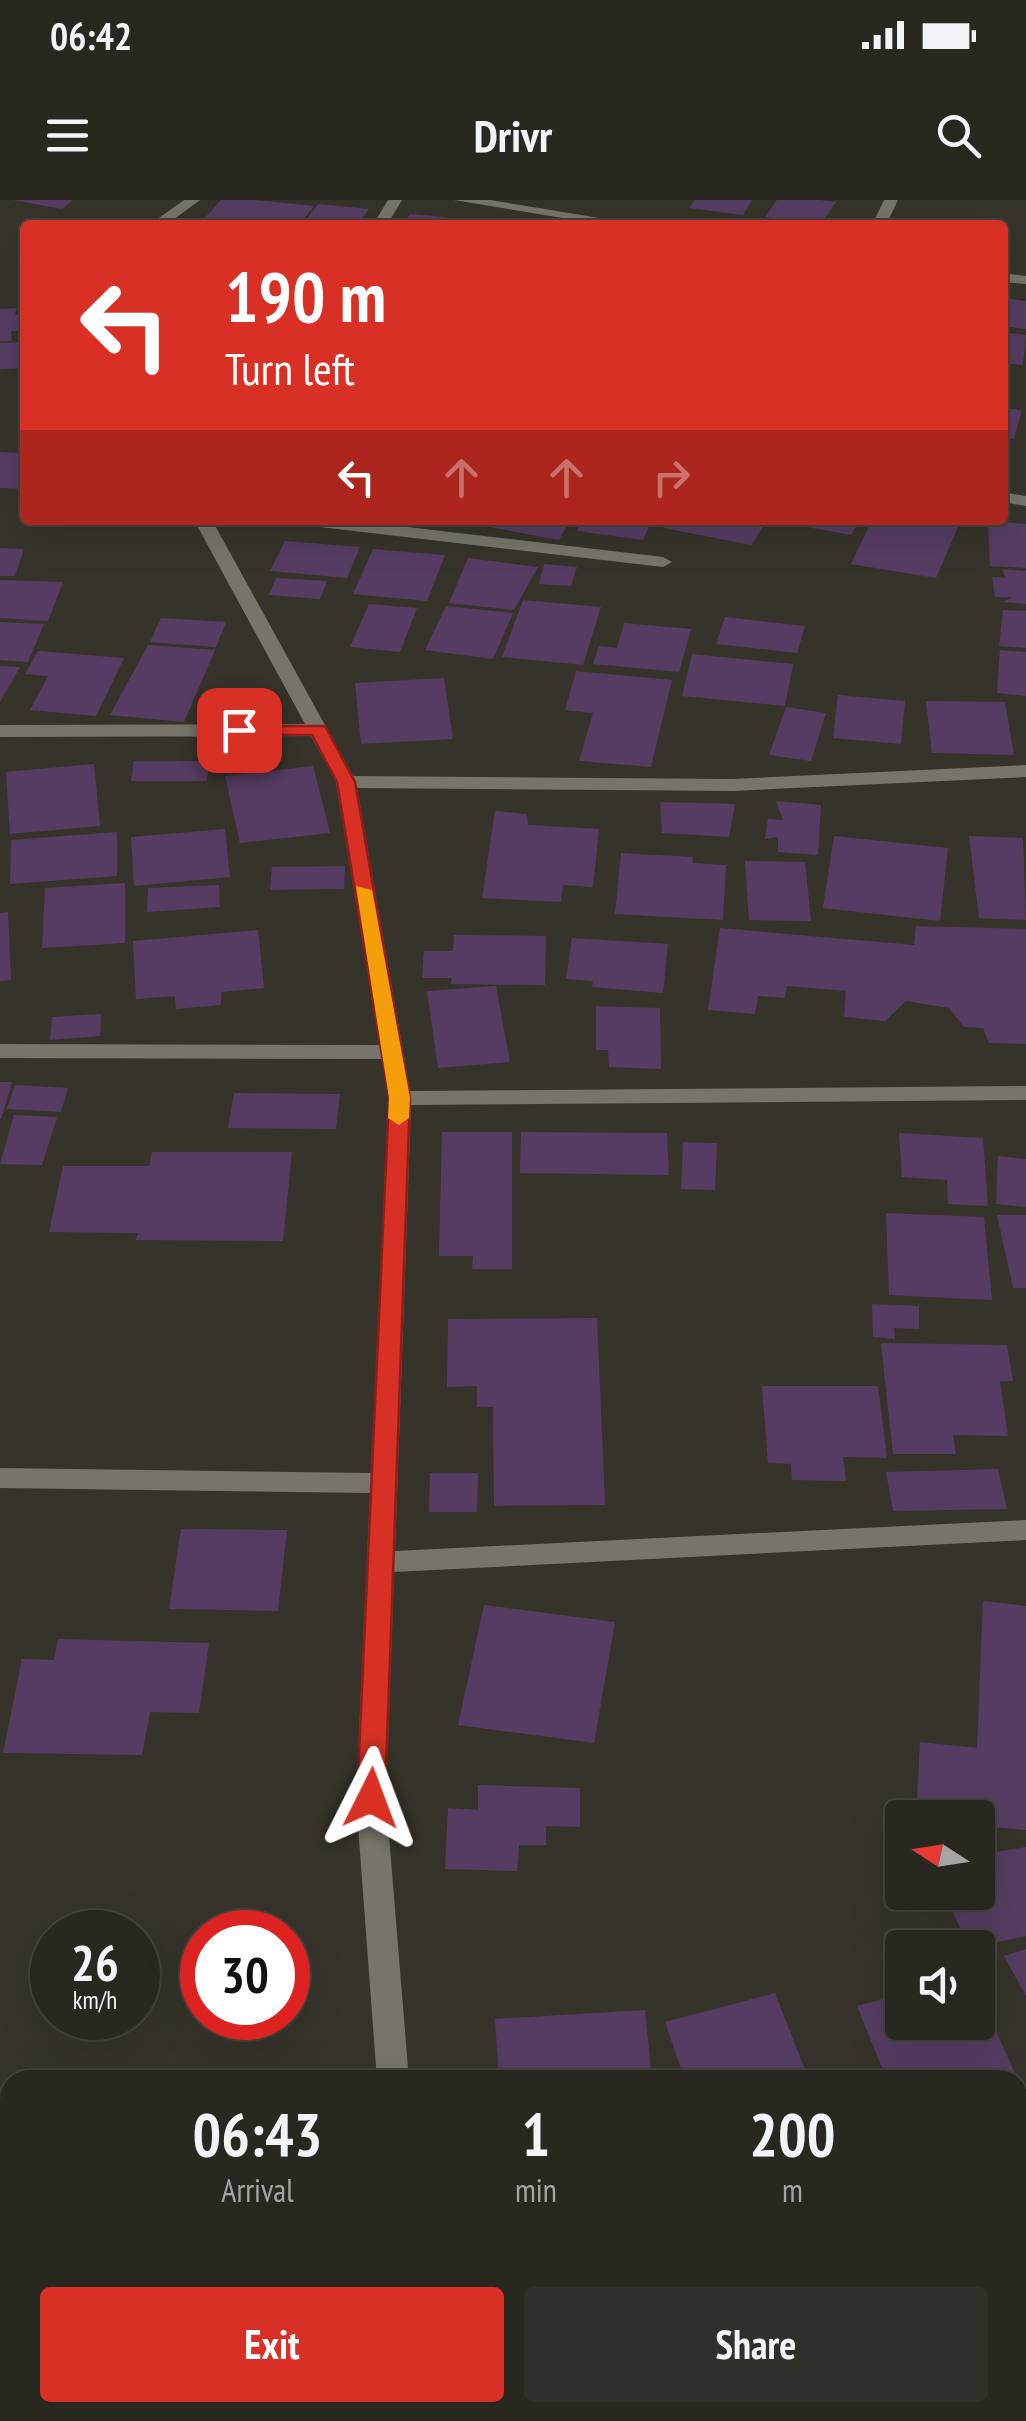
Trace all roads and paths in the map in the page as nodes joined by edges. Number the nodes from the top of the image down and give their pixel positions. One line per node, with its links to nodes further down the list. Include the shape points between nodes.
1 (193, 200): 3 (street)
2 (461, 200): 4 (street)
3 (163, 220)
4 (599, 220)
5 (206, 525): 8 (street)
6 (346, 525): 7 (street)
7 (663, 562)
8 (318, 730): 9 (street); 11 (street)
9 (0, 731)
10 (1026, 771): 11 (street, via 734,785)
11 (346, 782): 13 (street)
12 (0, 1051): 13 (street)
13 (392, 1052): 15 (street)
14 (1026, 1093): 15 (street)
15 (400, 1098): 17 (street)
16 (0, 1478): 17 (street)
17 (384, 1483): 19 (street)
18 (1026, 1530): 19 (street)
19 (381, 1562): 20 (street, via 371,1798)
20 (392, 2070)

